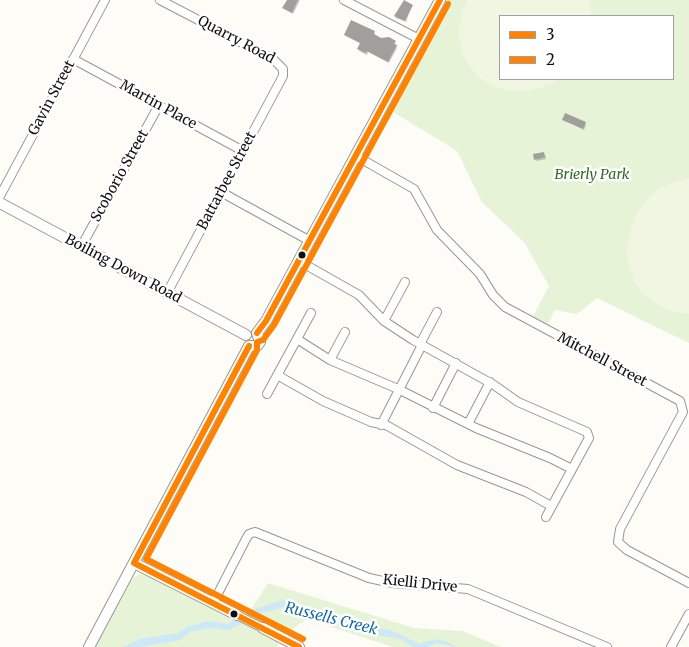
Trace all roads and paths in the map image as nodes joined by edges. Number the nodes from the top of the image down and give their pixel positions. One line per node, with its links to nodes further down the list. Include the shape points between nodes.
1 (104, 0): 6 (street, Gavin Street)
2 (160, 0): 7 (street, Quarry Road, via 273,59)
3 (344, 0): 5 (street)
4 (440, 0): 5 (street)
5 (419, 39): 10 (street)
6 (73, 59): 8 (street, Martin Place); 12 (street, Gavin Street)
7 (283, 69): 9 (street, Battarbee Street, via 283,76)
8 (158, 105): 9 (street, Martin Place); 15 (street, Scoborio Street)
9 (243, 151): 11 (street, Battarbee Street)
10 (356, 156): 14 (street); 41 (street, Mitchell Street, via 414,189 437,230 480,274 505,307 680,401 683,412 620,529 618,542)
11 (221, 192): 14 (street); 18 (street, Battarbee Street)
12 (0, 196)
13 (0, 203): 15 (street, Boiling Down Road)
14 (310, 240): 16 (street)
15 (81, 247): 18 (street, Boiling Down Road)
16 (299, 261): 21 (street, via 359,295); 23 (street)
17 (404, 282): 21 (street)
18 (167, 293): 24 (street, Boiling Down Road)
19 (437, 312): 26 (street)
20 (311, 313): 25 (street)
21 (384, 321): 26 (street)
22 (345, 332): 28 (street)
23 (257, 333): 24 (street); 27 (street, via 260,342 257,346)
24 (246, 335): 27 (street)
25 (297, 339): 28 (street); 30 (street)
26 (421, 344): 29 (street); 32 (street)
27 (249, 346): 40 (street)
28 (330, 360): 32 (street)
29 (456, 363): 31 (street); 34 (street)
30 (278, 374): 33 (street); 36 (street, via 323,401)
31 (490, 382): 35 (street); 37 (street, via 518,402 587,432 589,438)
32 (398, 390): 34 (street); 36 (street)
33 (267, 394)
34 (433, 408): 35 (street)
35 (468, 424): 37 (street)
36 (381, 425): 38 (street, via 458,465 520,489)
37 (572, 469): 38 (street)
38 (551, 506): 39 (street)
39 (546, 517)
40 (134, 563): 42 (street); 46 (street)
41 (689, 583)
42 (212, 603): 44 (street); 48 (street, Kielli Drive, via 249,534 255,532 369,578 468,589)
43 (689, 614): 49 (street)
44 (237, 615): 45 (street)
45 (263, 628): 47 (street)
46 (89, 647)
47 (299, 647)
48 (607, 647)
49 (672, 647)

